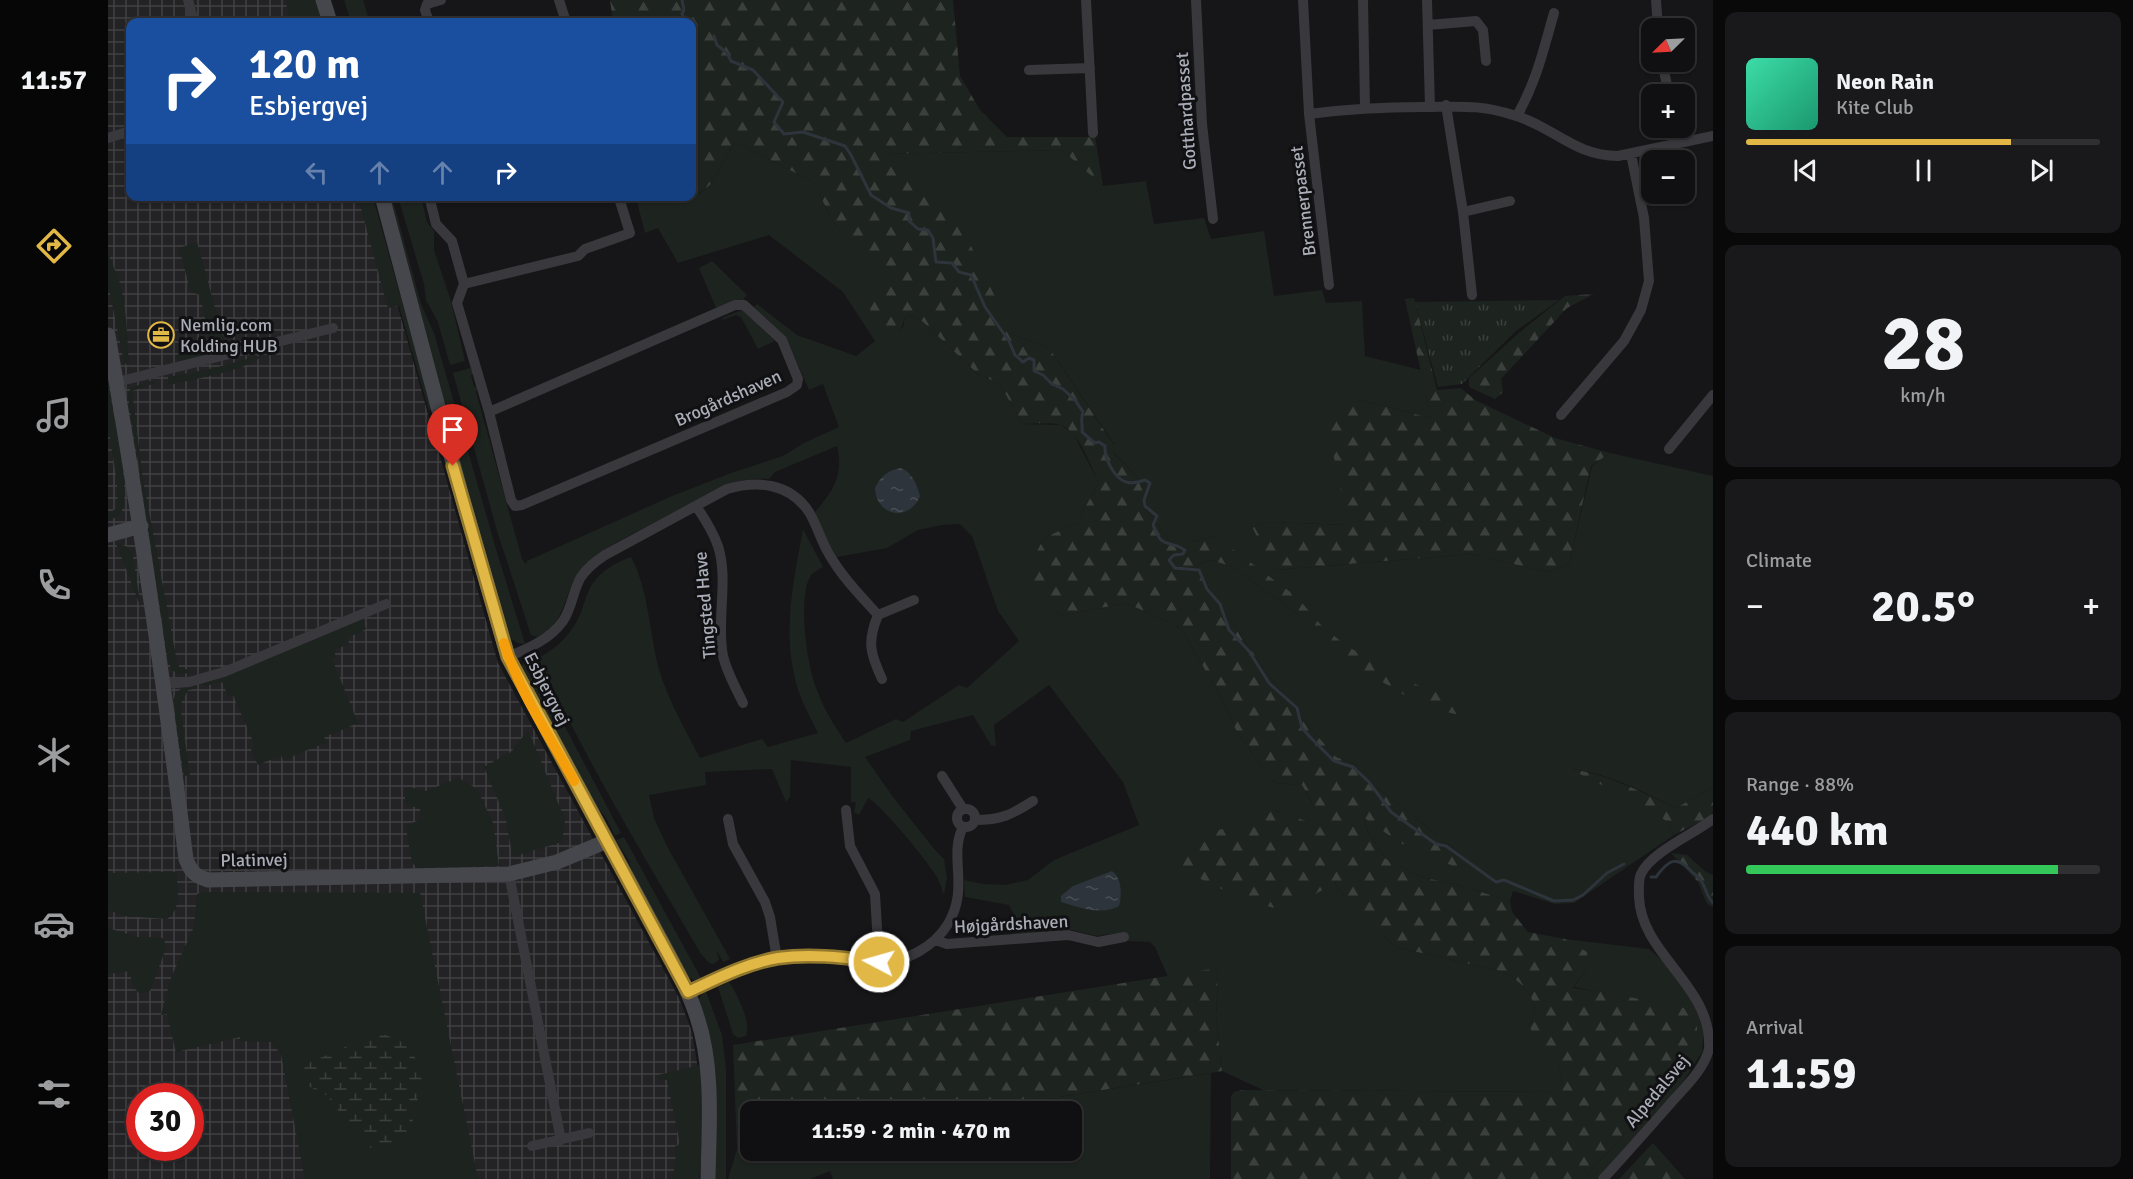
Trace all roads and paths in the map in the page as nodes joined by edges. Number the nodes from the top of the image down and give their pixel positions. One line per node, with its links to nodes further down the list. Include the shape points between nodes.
1 (188, 0): 12 (street)
2 (323, 0): 13 (main road)
3 (441, 0): 14 (street, via 427,4)
4 (559, 0): 15 (street)
5 (1086, 0): 19 (street)
6 (1196, 0): 38 (street, Gotthardpasset, via 1202,124)
7 (1303, 0): 24 (street, Brennerpasset)
8 (1363, 0): 22 (street)
9 (1427, 0): 17 (street)
10 (1656, 0): 16 (street)
11 (1554, 13): 25 (street, via 1531,92)
12 (193, 18)
13 (329, 18)
14 (428, 18)
15 (565, 18)
16 (1657, 18)
17 (1428, 26): 18 (street, via 1476,21 1483,30); 23 (street)
18 (1486, 61)
19 (1090, 68): 20 (street); 27 (street)
20 (1029, 70)
21 (1446, 105): 23 (street); 25 (street, via 1493,109); 37 (street)
22 (1365, 107): 23 (street); 24 (street)
23 (1431, 107)
24 (1309, 114): 40 (street, Brennerpasset)
25 (1517, 116): 32 (street, via 1591,154)
26 (126, 132): 29 (street)
27 (1093, 133)
28 (1713, 136): 31 (street)
29 (108, 138)
30 (1678, 138): 31 (street)
31 (1680, 144): 32 (street)
32 (1631, 154): 47 (street, via 1644,218 1649,281 1641,310 1624,341)
33 (383, 201): 55 (main road, Esbjergvej)
34 (430, 201): 39 (street, Brogårdshaven, via 436,224 452,241)
35 (620, 201): 39 (street, via 630,233 585,249 578,256)
36 (1510, 201): 37 (street)
37 (1463, 213): 41 (street)
38 (1213, 219)
39 (464, 284): 46 (street, Brogårdshaven, via 457,303)
40 (1329, 285)
41 (1472, 295)
42 (333, 328): 44 (street)
43 (108, 335): 44 (main road, Platinvej)
44 (117, 382): 50 (main road, Platinvej)
45 (1713, 395): 48 (street)
46 (489, 412): 46 (street, Brogårdshaven, via 514,506 787,392 798,380 782,340 744,305 735,305)
47 (1561, 415)
48 (1669, 448)
49 (696, 506): 54 (street, via 745,484 777,487 795,496 809,512 842,576); 55 (street, via 590,566 580,578 564,619 551,634); 58 (street, Tingsted Have, via 718,547 722,565 723,657)
50 (141, 526): 51 (main road); 57 (main road, Platinvej)
51 (108, 535)
52 (914, 600): 54 (street)
53 (386, 604): 57 (street, via 224,672)
54 (878, 615): 56 (street, via 870,640 871,656)
55 (508, 657): 67 (main road, Esbjergvej)
56 (882, 680)
57 (164, 684): 68 (main road, Platinvej, via 186,859 196,877 208,880)
58 (743, 703)
59 (942, 776): 61 (street)
60 (1033, 801): 65 (street, via 1002,819)
61 (963, 809): 65 (street, via 972,811); 66 (street, via 956,819)
62 (846, 810): 72 (street, via 850,846 875,894)
63 (728, 819): 71 (street, via 734,844 765,902)
64 (1713, 819): 78 (street, Alpedalsvej, via 1655,857 1641,874 1639,887 1642,916 1650,933 1696,991 1705,1010 1711,1032 1709,1050 1696,1074)
65 (975, 820): 66 (street)
66 (963, 827): 70 (street, Højgårdshaven, via 957,838 957,907)
67 (608, 841): 68 (main road, Platinvej, via 556,862); 73 (main road, Esbjergvej)
68 (509, 873): 75 (street)
69 (1124, 937): 70 (street, Højgårdshaven, via 1098,942 1068,935 947,944)
70 (936, 940): 72 (street, Højgårdshaven, via 907,957)
71 (777, 958): 72 (street, Højgårdshaven, via 824,956); 73 (street, Højgårdshaven)
72 (879, 962)
73 (688, 992): 77 (main road, Esbjergvej, via 700,1027 708,1071)
74 (589, 1133): 75 (street)
75 (561, 1140): 76 (street)
76 (532, 1146)
77 (708, 1179)
78 (1603, 1179)

